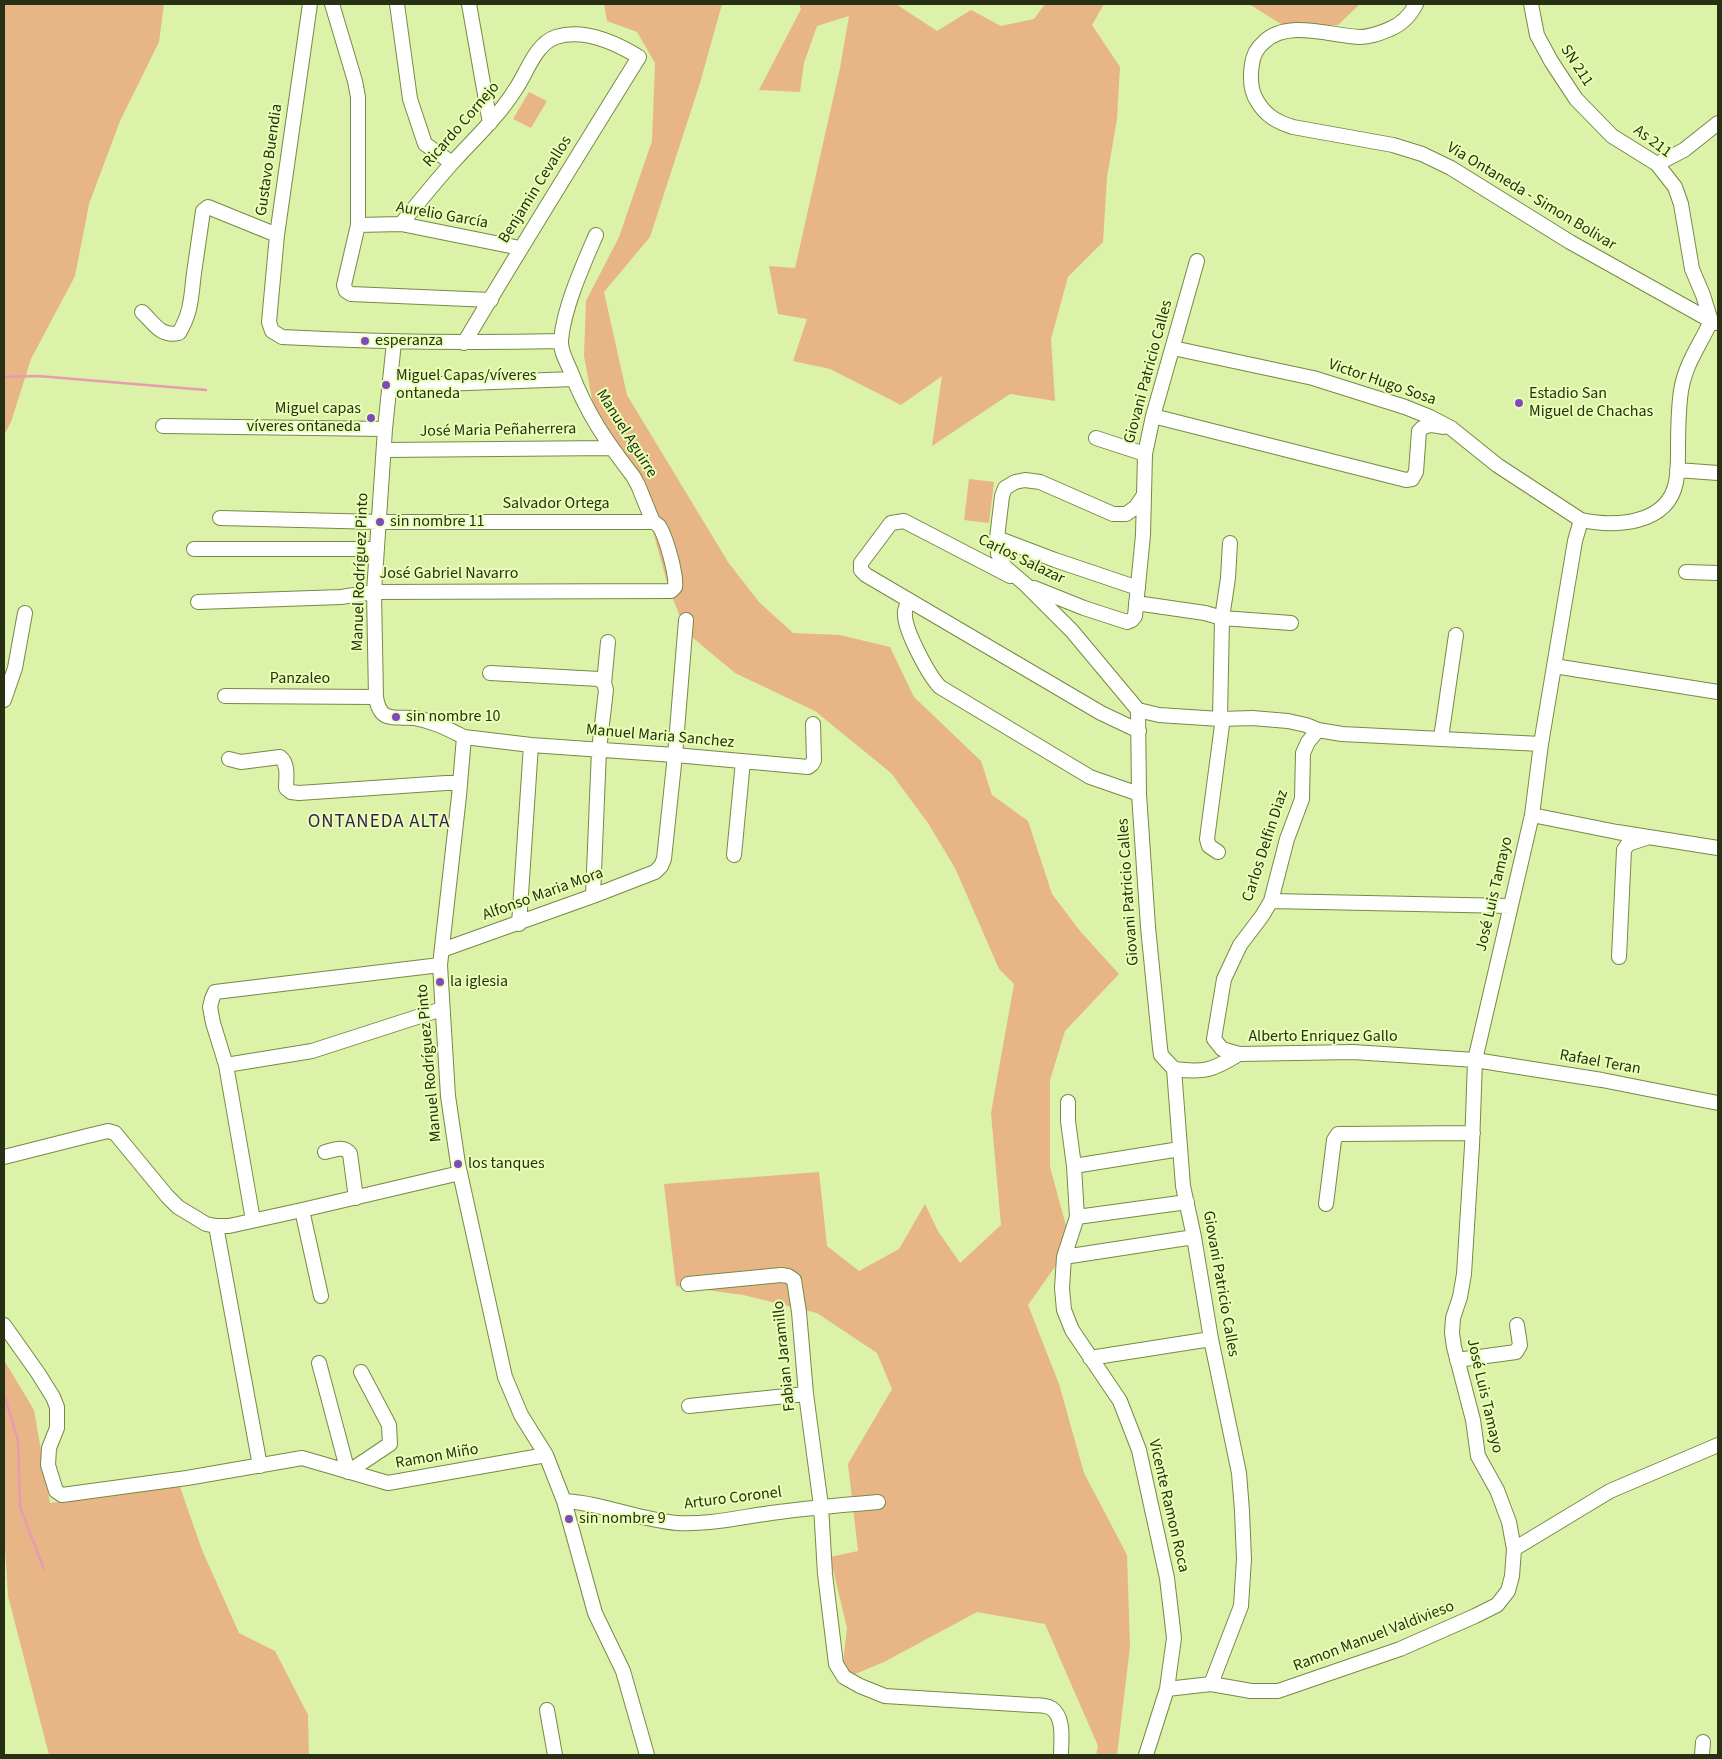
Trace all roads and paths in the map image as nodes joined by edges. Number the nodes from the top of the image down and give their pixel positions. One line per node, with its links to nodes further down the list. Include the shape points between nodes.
1 (310, 4): 15 (street, Gustavo Buendia)
2 (332, 4): 14 (street, via 358,97)
3 (397, 4): 11 (street, via 410,99 425,144)
4 (469, 4): 8 (street)
5 (1416, 4): 21 (street, Via Ontaneda - Simon Bolivar, via 1406,19 1375,35 1359,37 1288,30 1267,39 1253,56 1251,84 1257,101 1270,118 1281,124 1393,145 1451,168 1570,242)
6 (1531, 4): 10 (street, SN 211, via 1537,34 1551,61 1576,99)
7 (543, 44): 8 (street, Ricardo Cornejo, via 516,90); 17 (street, Benjamin Cevallos, via 556,37 573,34 602,39 639,57)
8 (490, 123): 11 (street, Ricardo Cornejo)
9 (1718, 124): 12 (street, via 1684,150)
10 (1612, 136): 12 (street, As 211)
11 (452, 163): 13 (street, Ricardo Cornejo)
12 (1657, 164): 21 (street, As 211, via 1675,187 1692,269)
13 (401, 224): 14 (street, Aurelio García); 17 (street, Aurelio García)
14 (358, 225): 19 (street, via 344,285 351,294)
15 (277, 235): 20 (street, via 208,207 203,211 199,231 192,304 180,332 163,332); 23 (street, Gustavo Buendia, via 268,322 272,331 282,337)
16 (596, 235): 22 (street, Manuel Aguirre, via 568,309)
17 (520, 248): 19 (street, Benjamin Cevallos)
18 (1197, 261): 25 (street, Giovani Patricio Calles)
19 (491, 300): 24 (street, Benjamin Cevallos)
20 (142, 312)
21 (1715, 323): 36 (street, via 1685,371 1678,416)
22 (561, 341): 24 (street); 26 (street, Manuel Aguirre)
23 (394, 342): 24 (street); 27 (street, Manuel Rodríguez Pinto)
24 (464, 343)
25 (1173, 348): 28 (street, Giovani Patricio Calles); 30 (street, Victor Hugo Sosa, via 1313,378 1406,407)
26 (573, 379): 27 (street); 33 (street, Manuel Aguirre, via 597,428)
27 (390, 386): 31 (street, Manuel Rodríguez Pinto)
28 (1153, 416): 30 (street, via 1406,480 1412,479 1416,472 1419,432 1423,427 1430,424); 35 (street, Giovani Patricio Calles)
29 (163, 426): 31 (street)
30 (1451, 428): 40 (street, Victor Hugo Sosa, via 1497,465)
31 (385, 429): 34 (street, Manuel Rodríguez Pinto)
32 (1096, 438): 35 (street)
33 (611, 448): 34 (street, José Maria Peñaherrera); 42 (street, Manuel Aguirre, via 638,485)
34 (384, 450): 41 (street, Manuel Rodríguez Pinto)
35 (1145, 454): 38 (street, Giovani Patricio Calles)
36 (1677, 470): 37 (street); 40 (street, via 1672,494 1660,510 1647,518 1613,522)
37 (1718, 473)
38 (1144, 495): 43 (street, via 1126,514 1113,514 1040,482 1015,482 1005,488 1002,496); 50 (street, Giovani Patricio Calles)
39 (220, 518): 41 (street, Salvador Ortega)
40 (1581, 520): 63 (street, José Luis Tamayo)
41 (380, 522): 42 (street, Salvador Ortega); 46 (street, Manuel Rodríguez Pinto)
42 (653, 522): 51 (street, Manuel Aguirre, via 663,534 671,559 676,583)
43 (997, 538): 49 (street, via 998,554 1005,567); 50 (street)
44 (1230, 543): 57 (street)
45 (194, 549): 46 (street)
46 (377, 549): 52 (street, Manuel Rodríguez Pinto)
47 (1686, 572): 48 (street)
48 (1718, 573)
49 (1026, 585): 53 (street, Carlos Salazar, via 904,521 898,521 891,523 860,570); 59 (street, Carlos Salazar, via 1084,608 1127,622); 70 (street, via 1072,631)
50 (1138, 588): 55 (street, Giovani Patricio Calles)
51 (671, 591): 52 (street, José Gabriel Navarro)
52 (374, 592): 54 (street, José Gabriel Navarro, via 341,597); 68 (street, Manuel Rodríguez Pinto)
53 (909, 600): 74 (street, via 1101,713); 84 (street, via 904,615 909,630 929,673 940,687 1090,777)
54 (198, 602)
55 (1136, 603): 57 (street); 59 (street, Giovani Patricio Calles)
56 (25, 613): 69 (street, via 16,668)
57 (1222, 618): 60 (street); 71 (street)
58 (686, 620): 80 (street)
59 (1132, 620)
60 (1291, 623)
61 (1456, 635): 76 (street)
62 (608, 642): 65 (street)
63 (1554, 666): 66 (street); 77 (street, José Luis Tamayo)
64 (490, 673): 65 (street)
65 (602, 681): 79 (street, via 606,690)
66 (1718, 692)
67 (225, 696): 68 (street, Panzaleo)
68 (376, 697): 75 (street, via 382,713 389,717 430,721)
69 (4, 700)
70 (1138, 710): 71 (street, via 1159,715); 74 (street, Giovani Patricio Calles)
71 (1220, 719): 73 (street, via 1288,721); 88 (street, via 1222,726 1207,839 1209,846)
72 (813, 724): 82 (street, Manuel Maria Sanchez, via 814,760 810,766)
73 (1318, 730): 76 (street); 91 (street, Carlos Delfin Diaz, via 1303,754 1302,798 1287,839)
74 (1139, 731): 84 (street, Giovani Patricio Calles)
75 (464, 737): 78 (street, Manuel Maria Sanchez); 83 (street, Manuel Rodríguez Pinto)
76 (1441, 738): 77 (street)
77 (1541, 744): 85 (street, José Luis Tamayo)
78 (531, 745): 79 (street, Manuel Maria Sanchez); 93 (street)
79 (599, 750): 80 (street, Manuel Maria Sanchez); 90 (street)
80 (675, 755): 82 (street, Manuel Maria Sanchez); 90 (street, Alfonso Maria Mora, via 661,866 655,872)
81 (229, 759): 83 (street, via 241,762 280,757 286,765 286,788 299,793)
82 (744, 761): 89 (street)
83 (460, 783): 94 (street, Manuel Rodríguez Pinto)
84 (1139, 794): 103 (street, Giovani Patricio Calles, via 1160,1048 1161,1055)
85 (1532, 815): 86 (street); 92 (street, José Luis Tamayo)
86 (1650, 837): 87 (street); 95 (street, via 1628,844 1624,850)
87 (1718, 848)
88 (1218, 852)
89 (734, 856)
90 (593, 896): 93 (street, Alfonso Maria Mora)
91 (1271, 901): 92 (street); 98 (street, Carlos Delfin Diaz, via 1240,945 1224,979)
92 (1510, 906): 100 (street, José Luis Tamayo)
93 (519, 924): 94 (street, Alfonso Maria Mora)
94 (442, 950): 96 (street, Manuel Rodríguez Pinto)
95 (1619, 957)
96 (440, 965): 97 (street, Manuel Rodríguez Pinto); 101 (street, via 215,992 210,1007)
97 (442, 1009): 101 (street, via 312,1050); 111 (street, Manuel Rodríguez Pinto, via 448,1096)
98 (1214, 1039): 99 (street, via 1222,1049); 102 (street, Carlos Delfin Diaz)
99 (1239, 1054): 100 (street, Alberto Enriquez Gallo, via 1353,1052); 102 (street, Alberto Enriquez Gallo)
100 (1475, 1060): 105 (street, Rafael Teran); 106 (street, José Luis Tamayo)
101 (226, 1065): 117 (street)
102 (1214, 1068): 103 (street, Alberto Enriquez Gallo, via 1205,1071)
103 (1174, 1069): 107 (street, Giovani Patricio Calles)
104 (1068, 1102): 110 (street, Vicente Ramon Roca)
105 (1718, 1103)
106 (1473, 1133): 114 (street, via 1338,1134 1334,1140); 127 (street, José Luis Tamayo, via 1464,1274 1453,1318)
107 (1180, 1149): 110 (street); 113 (street, Giovani Patricio Calles)
108 (325, 1152): 112 (street, via 341,1148 348,1151)
109 (4, 1157): 118 (street, via 87,1136 115,1133 178,1207 206,1224)
110 (1074, 1166): 116 (street, Vicente Ramon Roca)
111 (460, 1173): 112 (street); 133 (street, Manuel Rodríguez Pinto, via 505,1377 521,1415)
112 (356, 1198): 115 (street)
113 (1186, 1202): 116 (street); 119 (street, Giovani Patricio Calles)
114 (1326, 1204)
115 (302, 1210): 117 (street); 122 (street)
116 (1077, 1217): 120 (street, Vicente Ramon Roca)
117 (253, 1220): 118 (street)
118 (216, 1226): 134 (street)
119 (1194, 1237): 120 (street); 125 (street, Giovani Patricio Calles)
120 (1064, 1257): 126 (street, Vicente Ramon Roca, via 1064,1310)
121 (688, 1284): 130 (street, Fabian Jaramillo, via 781,1275 794,1280)
122 (321, 1296)
123 (4, 1325): 134 (street, Ramon Miño, via 57,1407 48,1465 56,1492 62,1495)
124 (1517, 1325): 127 (street, via 1520,1345 1516,1352)
125 (1211, 1339): 126 (street); 140 (street, Giovani Patricio Calles, via 1238,1473 1244,1560 1242,1606)
126 (1090, 1358): 141 (street, Vicente Ramon Roca, via 1120,1401 1139,1450 1167,1578 1174,1638)
127 (1457, 1360): 139 (street, José Luis Tamayo, via 1473,1420 1478,1456 1497,1490 1509,1522)
128 (319, 1363): 135 (street)
129 (361, 1372): 135 (street, via 389,1425 390,1444)
130 (806, 1394): 131 (street); 138 (street, Fabian Jaramillo)
131 (689, 1406)
132 (1718, 1445): 139 (street, via 1610,1491)
133 (546, 1455): 135 (street, Ramon Miño, via 388,1483); 136 (street, Manuel Rodríguez Pinto)
134 (260, 1466): 135 (street, Ramon Miño, via 302,1458)
135 (348, 1472)
136 (564, 1500): 138 (street, Arturo Coronel, via 683,1523); 144 (street, Manuel Rodríguez Pinto, via 595,1613 623,1671)
137 (878, 1502): 138 (street, Arturo Coronel)
138 (822, 1506): 145 (street, Fabian Jaramillo, via 825,1574 836,1664 844,1677 885,1696 1052,1709 1059,1718)
139 (1514, 1549): 140 (street, Ramon Manuel Valdivieso, via 1508,1591 1497,1605 1475,1616 1400,1649 1278,1691 1251,1692)
140 (1210, 1684): 141 (street)
141 (1167, 1689): 146 (street, Vicente Ramon Roca)
142 (547, 1710): 143 (street)
143 (554, 1755)
144 (647, 1755)
145 (1061, 1755)
146 (1146, 1755)

